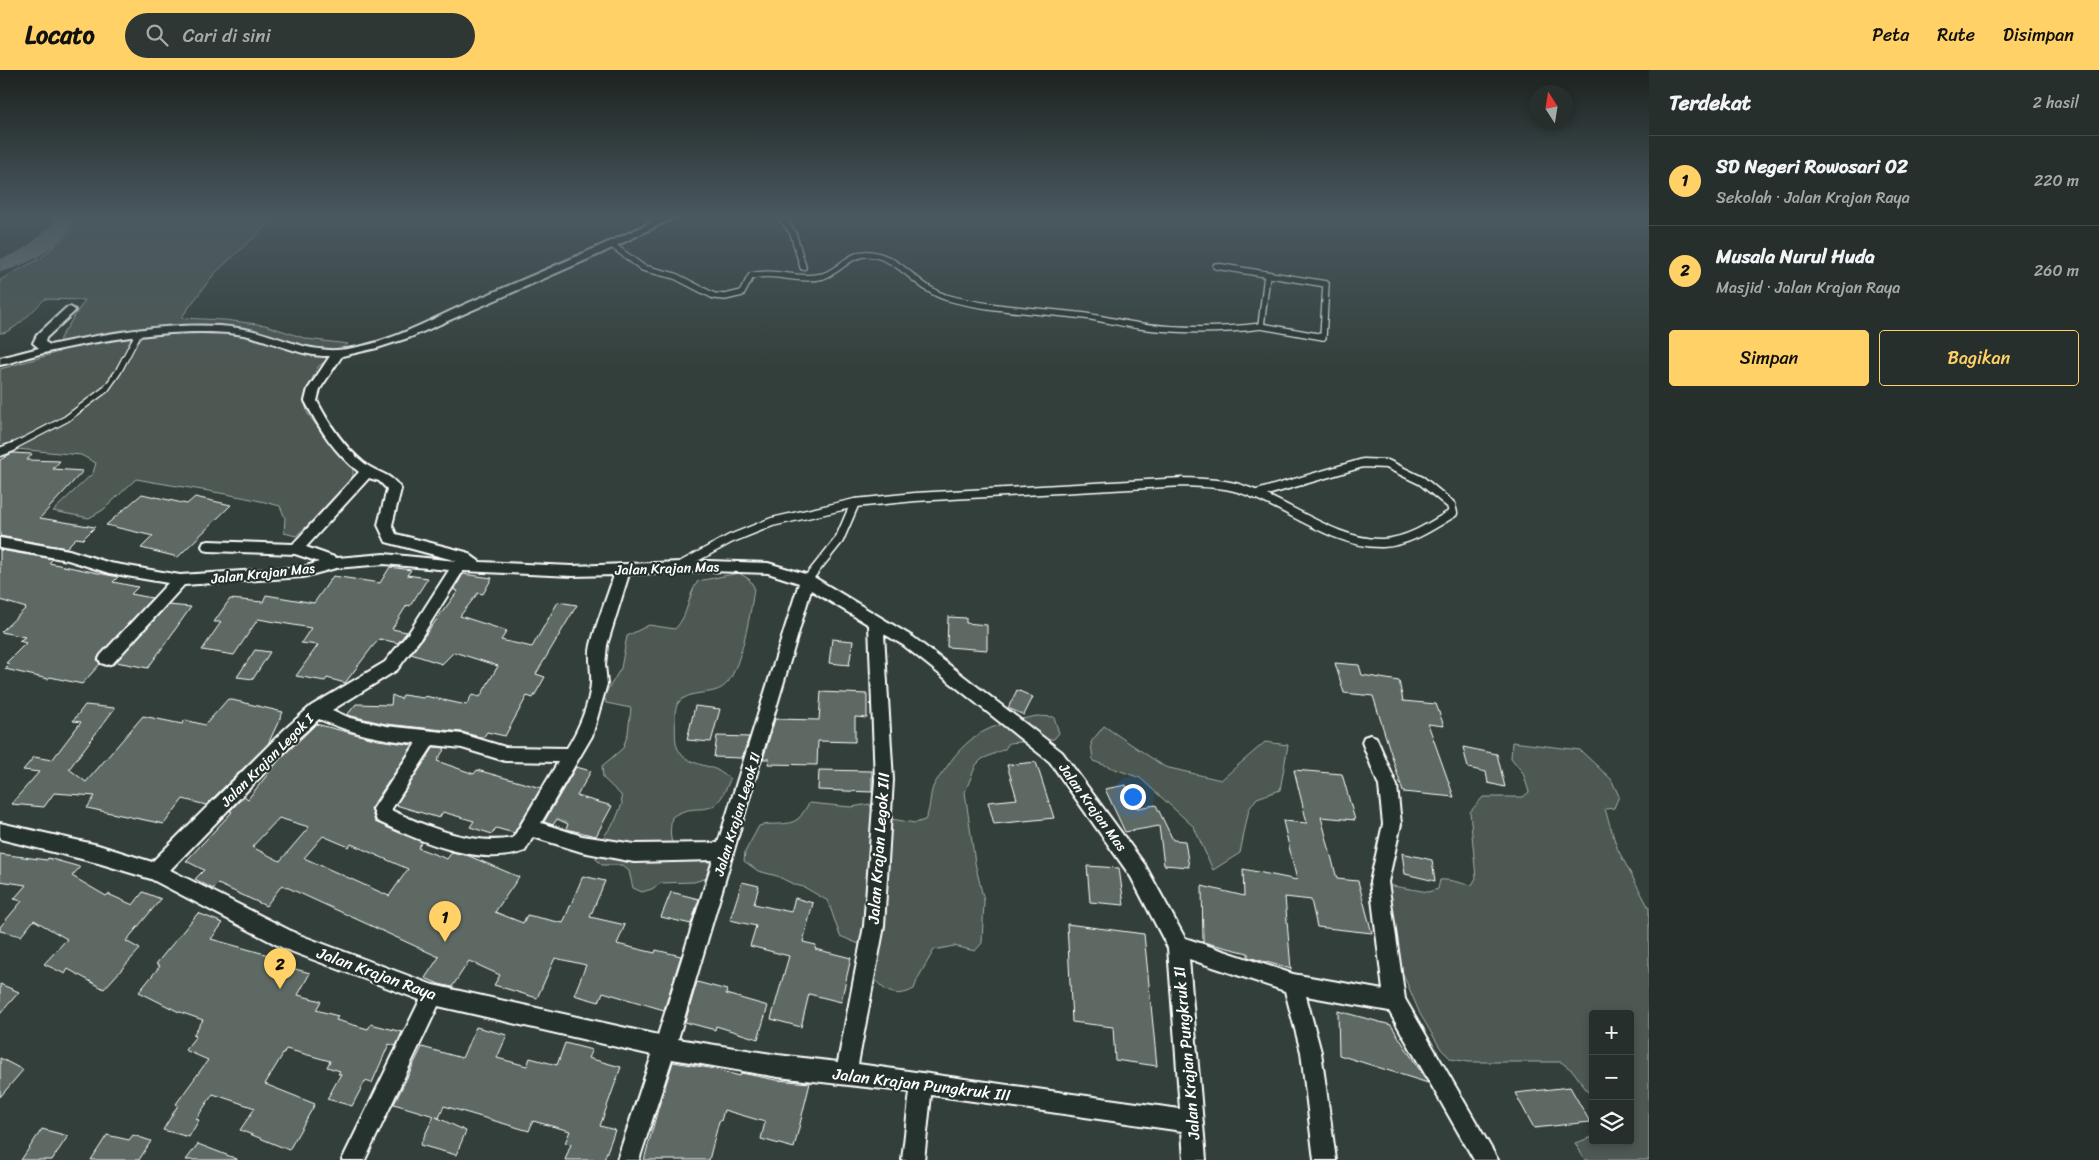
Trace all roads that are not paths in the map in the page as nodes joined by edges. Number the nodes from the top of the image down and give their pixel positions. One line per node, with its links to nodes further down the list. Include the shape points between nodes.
1 (559, 268): 12 (street, via 410,332 360,350)
2 (643, 268): 3 (lane, via 675,276 714,296 725,297 742,293 751,276 759,273 820,276)
3 (838, 268)
4 (900, 268): 8 (lane, via 931,291 960,300 1142,326 1195,329)
5 (1227, 268): 6 (lane)
6 (1267, 275): 8 (lane); 8 (lane, via 1326,284 1322,337)
7 (70, 310): 10 (street, via 41,337)
8 (1262, 326)
9 (138, 334): 10 (street); 12 (street, via 192,330 241,332 303,352); 14 (lane, via 106,389 52,427)
10 (44, 346): 11 (street); 13 (street)
11 (0, 353)
12 (338, 353): 15 (street, via 314,389 311,401 322,423 340,446)
13 (0, 362)
14 (0, 452)
15 (367, 472): 20 (street); 23 (street, via 387,478 394,489 385,525 391,538 462,556)
16 (1257, 494): 16 (lane, via 1363,463 1387,464 1422,481 1451,504 1453,513 1402,540 1382,543 1356,540); 17 (lane, via 1224,483 1183,482)
17 (855, 503): 24 (lane, via 772,522 730,539); 27 (lane, via 839,540)
18 (0, 543): 26 (street, Jalan Krajan Mas, via 68,555 109,568)
19 (209, 546): 20 (street)
20 (296, 549): 21 (street)
21 (336, 563): 22 (street, Jalan Krajan Mas, via 384,559); 26 (street, Jalan Krajan Mas, via 303,572)
22 (459, 566): 23 (street, Jalan Krajan Mas); 30 (street, Jalan Krajan Legok I, via 391,666)
23 (478, 567): 25 (street, Jalan Krajan Mas, via 572,571)
24 (678, 567): 25 (street, Jalan Krajan Mas); 27 (street, Jalan Krajan Mas, via 768,568)
25 (624, 569): 33 (street, via 599,645 599,684 592,711 584,736)
26 (180, 580): 29 (street)
27 (807, 580): 28 (street, Jalan Krajan Mas); 36 (street, Jalan Krajan Legok II)
28 (876, 620): 38 (street, Jalan Krajan Mas, via 908,641 1056,756 1138,870); 43 (street, Jalan Krajan Legok III, via 884,780 874,926)
29 (107, 659)
30 (317, 711): 31 (street, via 348,724 386,733); 37 (street, Jalan Krajan Legok I)
31 (429, 737): 33 (street, via 462,741 505,754); 34 (street, via 390,794 382,809 383,815 439,838 488,847 519,845)
32 (1370, 742): 41 (street, via 1388,786 1392,824 1379,882)
33 (571, 755): 34 (street)
34 (529, 828): 36 (street, via 582,844 634,853)
35 (0, 831): 37 (street, Jalan Krajan Raya, via 98,854)
36 (725, 851): 42 (street, Jalan Krajan Legok II)
37 (155, 872): 40 (street, Jalan Krajan Raya, via 292,942)
38 (1178, 946): 39 (street); 45 (street, Jalan Krajan Pungkruk II)
39 (1293, 984): 41 (street); 50 (street, via 1311,1052)
40 (433, 995): 42 (street, Jalan Krajan Raya); 46 (street)
41 (1395, 1002): 51 (street)
42 (659, 1046): 43 (street, Jalan Krajan Pungkruk III); 47 (street)
43 (846, 1074): 44 (street, Jalan Krajan Pungkruk III)
44 (922, 1083): 45 (street, Jalan Krajan Pungkruk III); 48 (street)
45 (1192, 1122): 49 (street, Jalan Krajan Pungkruk II)
46 (353, 1160)
47 (628, 1160)
48 (912, 1160)
49 (1195, 1160)
50 (1325, 1160)
51 (1487, 1160)

